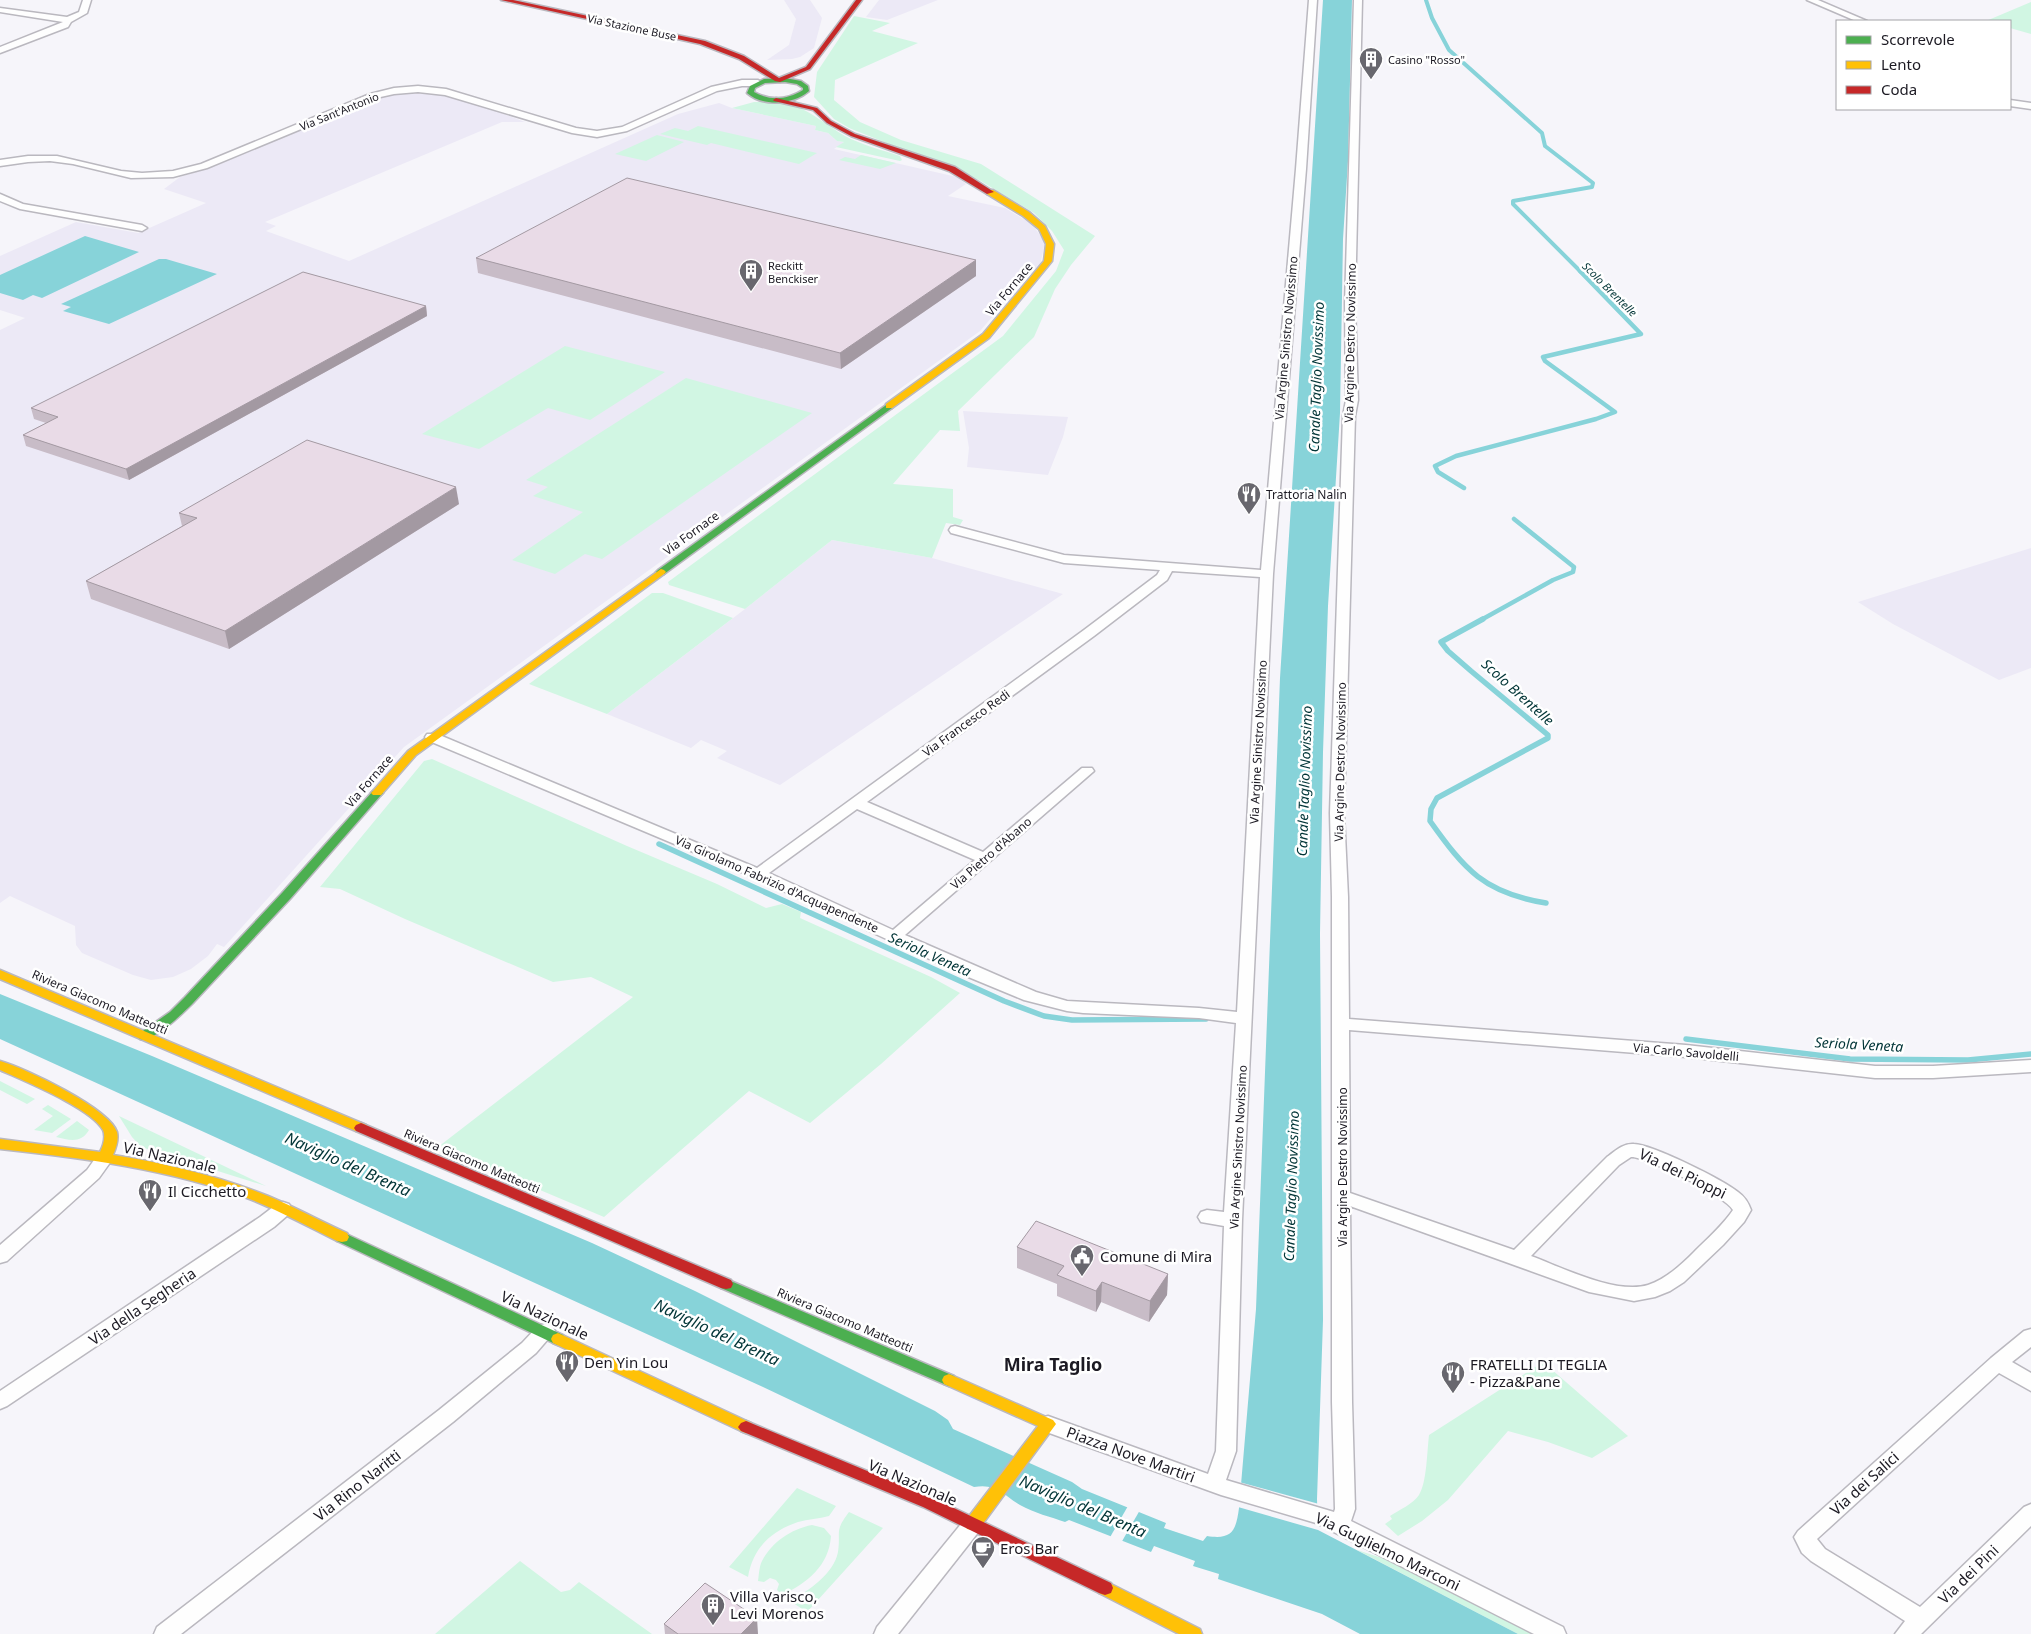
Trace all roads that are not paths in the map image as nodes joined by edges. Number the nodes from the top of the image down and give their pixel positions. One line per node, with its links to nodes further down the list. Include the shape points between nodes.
1 (88, 0): 8 (street, via 83,13)
2 (504, 0): 12 (street, Via Stazione Buse, via 686,38)
3 (860, 0): 11 (street)
4 (1312, 0): 31 (street, Via Argine Sinistro Novissimo)
5 (1358, 0): 40 (street, Via Argine Destro Novissimo, via 1350,303 1352,400 1337,813)
6 (1811, 0): 9 (street)
7 (1, 10): 8 (street)
8 (68, 20): 10 (street, via 57,29)
9 (1860, 20)
10 (0, 50)
11 (823, 50): 13 (street); 16 (street)
12 (743, 58): 14 (street); 15 (street, Via Stazione Buse)
13 (796, 60)
14 (773, 62)
15 (756, 66): 17 (street, Via Stazione Buse); 18 (street, via 761,73)
16 (808, 68): 17 (street); 19 (street)
17 (778, 80): 18 (street); 19 (street, via 794,81)
18 (759, 83): 20 (street, via 752,86); 21 (street, Via Sant'Antonio, via 732,84)
19 (805, 89): 22 (street, via 793,98); 25 (street, Via Fornace)
20 (750, 92): 21 (street, Via Sant'Antonio, via 725,90); 22 (street, Via Fornace, via 759,98)
21 (704, 94): 26 (street, Via Sant'Antonio, via 624,129 597,134 576,131 446,92 402,90 373,96 181,173 129,175 48,158)
22 (776, 100): 25 (street, Via Fornace)
23 (2011, 103): 24 (street)
24 (2031, 106)
25 (815, 109): 32 (street, Via Fornace, via 853,135 959,173 1026,214 1049,238 1051,250 1045,266 986,336)
26 (0, 163)
27 (0, 198): 28 (street, via 20,206)
28 (142, 228)
29 (955, 530): 30 (street, via 1064,559)
30 (1168, 567): 31 (street); 34 (street, Via Francesco Redi, via 1162,577 1089,633)
31 (1267, 574): 39 (street, Via Argine Sinistro Novissimo)
32 (432, 737): 36 (street, Via Girolamo Fabrizio d'Acquapendente); 41 (street, Via Fornace, via 412,753 189,1000)
33 (1087, 771): 35 (street, Via Pietro d'Abano)
34 (857, 803): 35 (street); 36 (street, Via Francesco Redi)
35 (984, 858): 37 (street, Via Pietro d'Abano)
36 (758, 874): 37 (street, Via Girolamo Fabrizio d'Acquapendente)
37 (895, 936): 39 (street, Via Girolamo Fabrizio d'Acquapendente, via 1013,989 1067,1006)
38 (0, 974): 41 (street, Riviera Giacomo Matteotti)
39 (1245, 1018): 49 (street, Via Argine Sinistro Novissimo)
40 (1341, 1024): 43 (street, Via Carlo Savoldelli, via 1686,1051 1875,1072); 46 (street, Via Argine Destro Novissimo)
41 (144, 1036): 55 (street, Riviera Giacomo Matteotti)
42 (0, 1065): 45 (street, via 97,1116 110,1130 111,1145)
43 (2031, 1066)
44 (0, 1144): 45 (street, Via Nazionale)
45 (105, 1158): 47 (street, Via Nazionale, via 204,1179); 50 (street, via 93,1174)
46 (1342, 1198): 51 (street, Via dei Pioppi); 61 (street, Via Argine Destro Novissimo, via 1345,1509)
47 (283, 1209): 52 (street, Via Nazionale); 57 (street, Via della Segheria)
48 (1207, 1217): 49 (street)
49 (1233, 1220): 59 (street, Via Argine Sinistro Novissimo, via 1226,1451)
50 (0, 1256)
51 (1518, 1258): 51 (street, Via dei Pioppi, via 1613,1162 1628,1151 1653,1155 1730,1195 1742,1210 1689,1270 1651,1292 1635,1294 1596,1287)
52 (545, 1331): 62 (street, Via Nazionale, via 763,1435); 64 (street, Via Rino Naritti, via 529,1348 402,1451)
53 (2031, 1336): 54 (street, Via dei Salici)
54 (1998, 1363): 56 (street); 63 (street, Via dei Salici, via 1805,1538 1809,1547)
55 (934, 1373): 58 (street, Piazza Nove Martiri)
56 (2031, 1383)
57 (0, 1400)
58 (1048, 1424): 59 (street, Piazza Nove Martiri); 62 (street)
59 (1215, 1483): 61 (street, Via Guglielmo Marconi)
60 (2031, 1513): 63 (street, Via dei Pini)
61 (1331, 1520): 67 (street, Via Guglielmo Marconi)
62 (974, 1524): 65 (street); 66 (street, Via Nazionale)
63 (1913, 1627)
64 (165, 1634)
65 (885, 1634)
66 (1194, 1634)
67 (1555, 1634)

